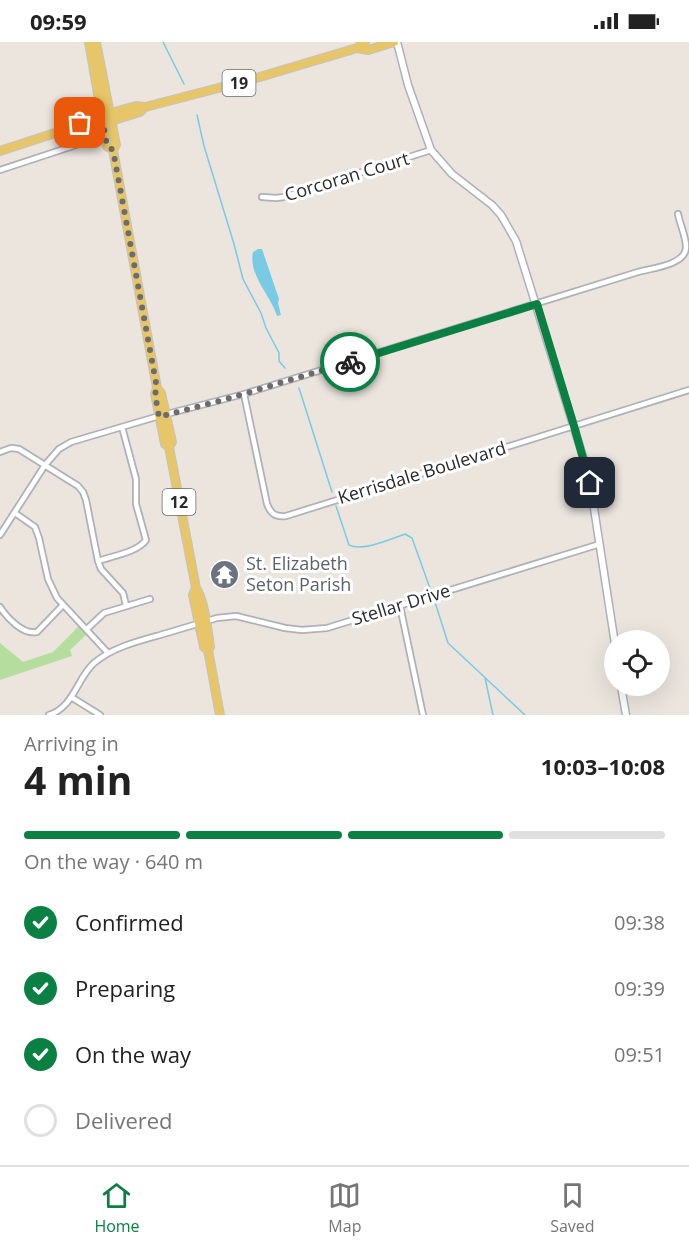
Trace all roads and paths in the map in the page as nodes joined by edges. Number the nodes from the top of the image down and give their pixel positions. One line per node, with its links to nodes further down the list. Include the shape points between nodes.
1 (89, 42): 6 (main road, 12)
2 (96, 42): 6 (main road, 12)
3 (365, 42): 5 (main road, 19)
4 (395, 42): 5 (main road, 19, via 368,50); 8 (street)
5 (357, 48): 6 (main road, 19)
6 (107, 119): 9 (main road, 19); 16 (main road, 12, via 116,145 113,150 155,394)
7 (76, 146): 10 (street)
8 (431, 150): 11 (street, Corcoran Court, via 284,197); 13 (street, via 452,174 501,215 516,241)
9 (0, 151)
10 (0, 170)
11 (262, 197)
12 (678, 214): 13 (street, via 686,246 678,260)
13 (537, 304): 15 (street); 17 (street)
14 (689, 390): 17 (street, Kerrisdale Boulevard)
15 (244, 394): 16 (street); 17 (street, Kerrisdale Boulevard, via 267,504 276,516)
16 (163, 416): 18 (street); 30 (main road, 12, via 165,444 169,447 200,593)
17 (574, 426): 23 (street, via 589,476)
18 (122, 427): 20 (street, via 70,442 59,448); 24 (street, via 146,540 142,546)
19 (0, 452): 20 (street, via 19,449)
20 (45, 465): 21 (street); 24 (street, via 83,492)
21 (15, 513): 22 (street); 26 (street, via 35,527 52,591)
22 (0, 535)
23 (600, 544): 28 (street, Stellar Drive); 32 (street)
24 (98, 561): 27 (street, via 123,593)
25 (150, 599): 27 (street)
26 (63, 605): 29 (street, via 32,633); 31 (street)
27 (126, 605): 31 (street, via 104,613)
28 (400, 606): 30 (street, Stellar Drive, via 315,629 287,628 237,616); 39 (street)
29 (0, 607)
30 (202, 622): 33 (street, Stellar Drive); 38 (main road, 12, via 210,647)
31 (87, 629): 33 (street)
32 (613, 630)
33 (108, 653): 35 (street, via 93,664)
34 (623, 696): 40 (street)
35 (71, 697): 36 (street, via 60,710); 37 (street)
36 (49, 715)
37 (100, 715)
38 (220, 715)
39 (423, 715)
40 (626, 715)

